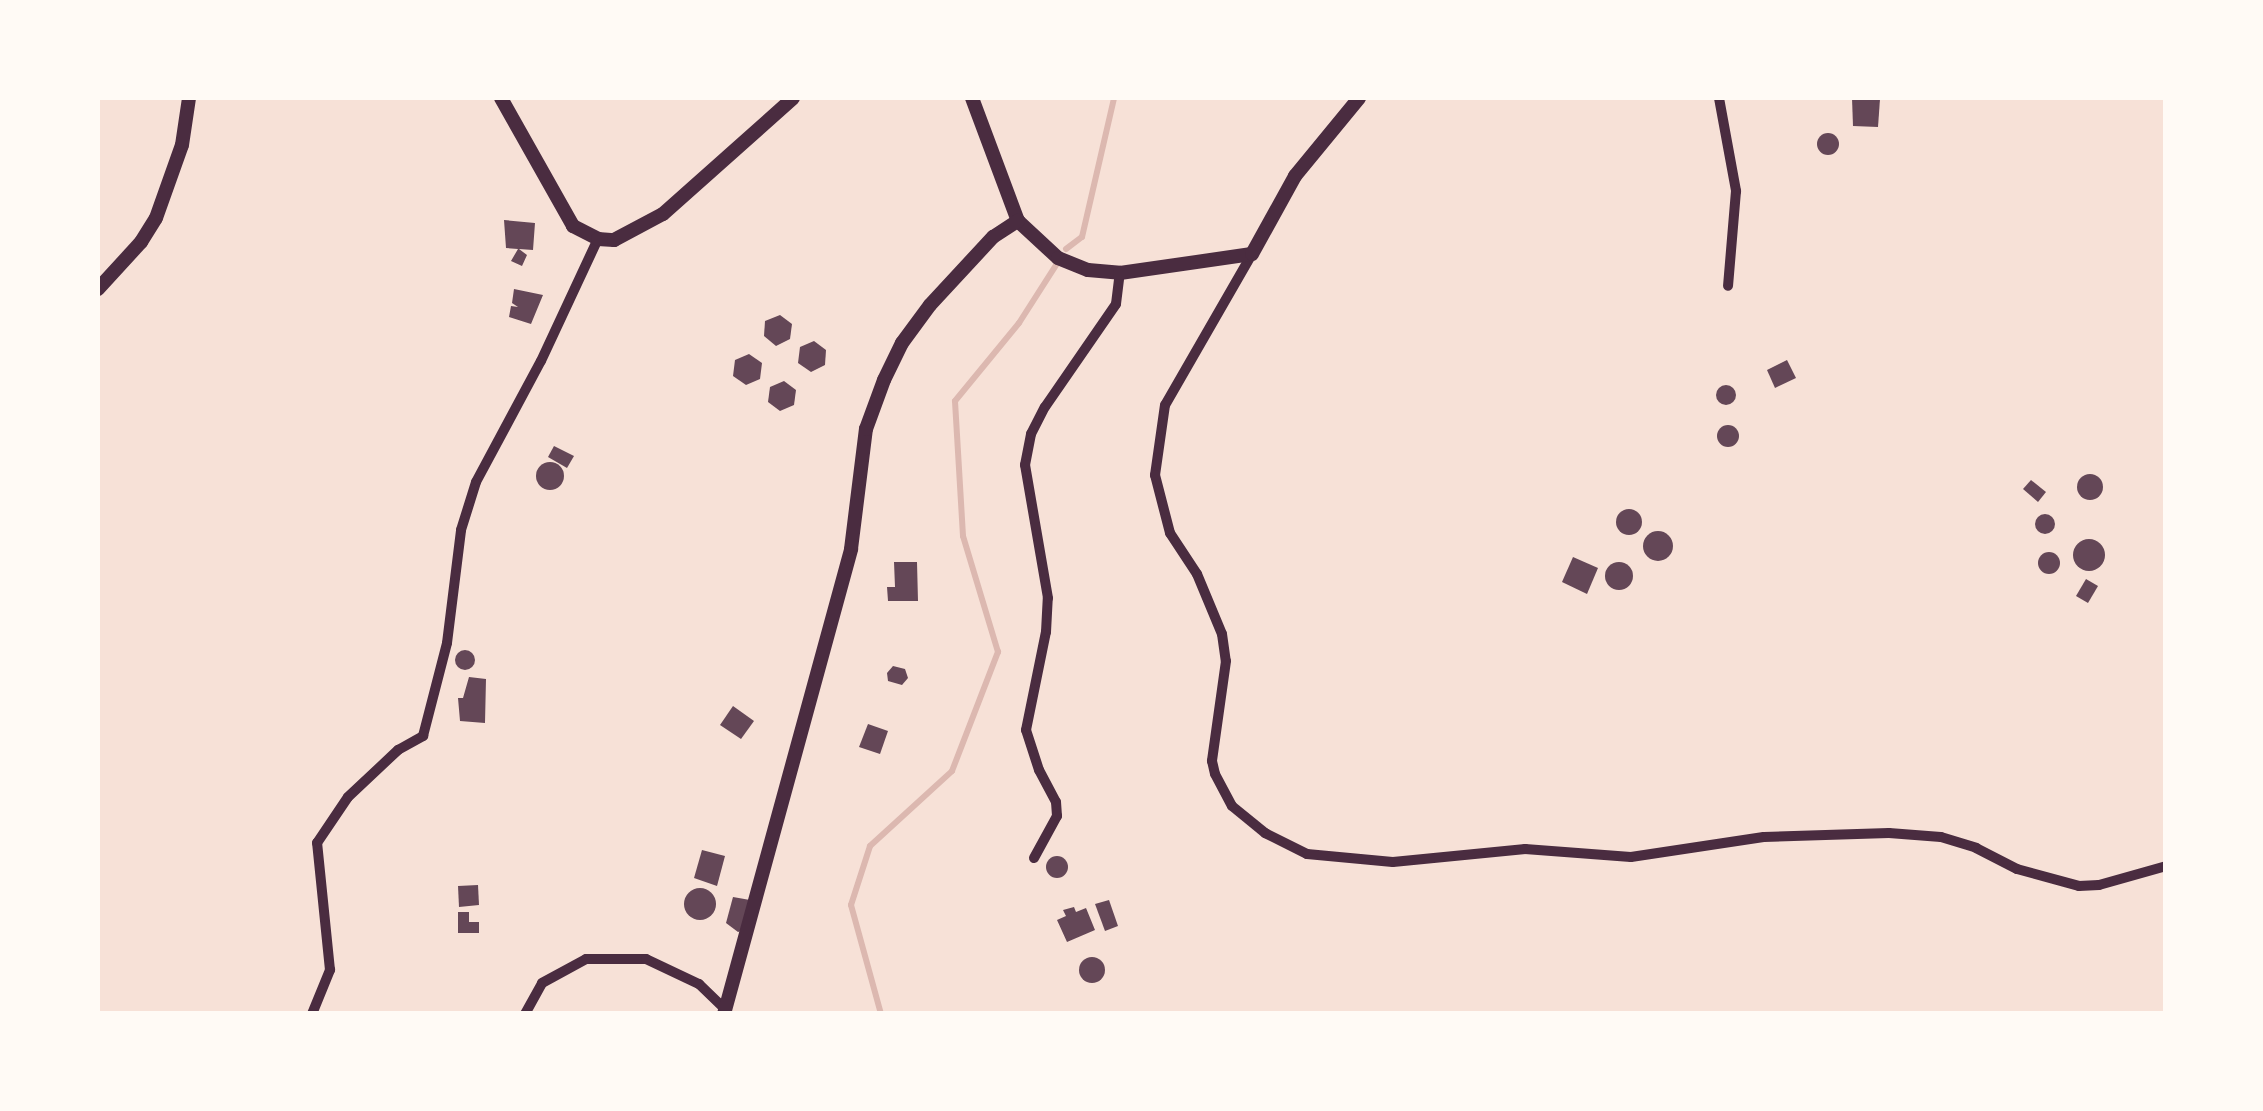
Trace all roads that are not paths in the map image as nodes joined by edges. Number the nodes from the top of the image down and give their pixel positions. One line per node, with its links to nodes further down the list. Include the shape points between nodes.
1 (189, 98): 12 (street, via 182,145 156,218)
2 (501, 98): 8 (street, via 557,204 573,226)
3 (793, 98): 8 (street, via 664,214 628,237)
4 (972, 98): 7 (street)
5 (1358, 98): 9 (street, via 1295,176)
6 (1719, 98): 11 (street, via 1736,190)
7 (1018, 221): 10 (street, via 1058,258); 15 (street, via 993,236 930,304 884,380 866,429 846,567)
8 (598, 239): 16 (street, via 476,482 460,530 448,643 423,736 398,750 348,798 316,844 330,970)
9 (1252, 254): 10 (street); 14 (street, via 1165,405 1155,475 1170,533 1197,574 1222,634 1226,661 1215,774 1232,806 1265,833 1308,854 1393,862 1525,849 1631,858 1764,837 1889,833 1941,838 2078,886)
10 (1120, 273): 13 (street, via 1116,304 1045,407 1025,464 1048,598 1026,730 1057,816)
11 (1728, 286)
12 (98, 288)
13 (1034, 858)
14 (2166, 866)
15 (724, 1011): 17 (street, via 699,984 646,958 586,960 542,983)
16 (312, 1014)
17 (526, 1014)

